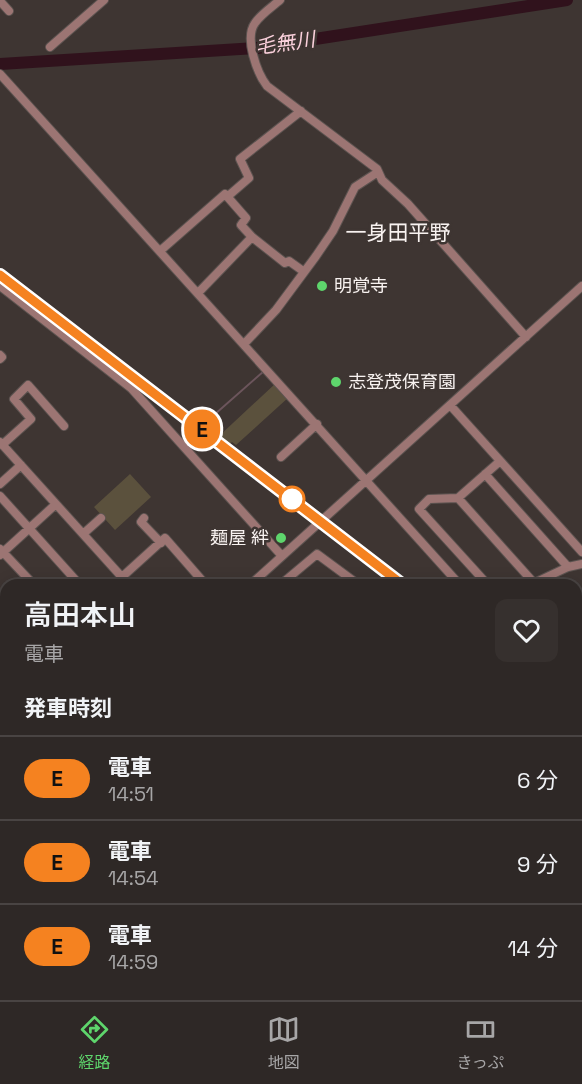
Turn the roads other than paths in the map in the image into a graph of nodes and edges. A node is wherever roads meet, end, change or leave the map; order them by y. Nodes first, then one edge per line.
1 (104, 0) edge
2 (280, 0) edge
3 (0, 1) edge
4 (9, 11) dead end
5 (50, 47) dead end
6 (0, 74) edge
7 (301, 111) junction
8 (378, 172) junction
9 (227, 197) junction
10 (252, 237) junction
11 (160, 251) junction
12 (303, 272) junction
13 (0, 286) edge
14 (582, 286) edge
15 (198, 293) junction
16 (526, 337) junction
17 (244, 344) junction
18 (450, 405) junction
19 (317, 424) junction
20 (64, 426) dead end
21 (1, 443) edge
22 (281, 457) dead end
23 (499, 462) junction
24 (21, 465) junction
25 (485, 474) junction
26 (366, 480) junction
27 (0, 484) edge
28 (0, 496) edge
29 (458, 498) junction
30 (56, 504) junction
31 (101, 518) dead end
32 (142, 525) dead end
33 (29, 528) junction
34 (83, 534) junction
35 (160, 543) junction
36 (1, 552) edge
37 (582, 552) edge
38 (282, 556) junction
39 (582, 564) edge
40 (568, 567) junction
41 (122, 577) joint
42 (290, 577) junction
43 (28, 579) edge
44 (75, 579) edge
45 (201, 579) edge
46 (257, 579) edge
47 (288, 579) edge
48 (293, 579) edge
49 (350, 579) edge
50 (455, 579) edge
51 (483, 579) edge
52 (528, 579) edge
53 (543, 579) edge

1 - 5 street
2 - 7 street
3 - 4 street
6 - 11 street
7 - 8 street
7 - 9 street
8 - 12 street
8 - 16 street
9 - 10 street
9 - 11 street
10 - 12 street
10 - 15 street
11 - 15 street
12 - 17 street
13 - 38 street
14 - 16 street
15 - 17 street
16 - 18 street
17 - 19 street
18 - 23 street
18 - 26 street
19 - 22 street
19 - 26 street
20 - 21 street
21 - 24 street
23 - 25 street
23 - 37 street
24 - 27 street
24 - 30 street
25 - 29 street
25 - 40 street
26 - 38 street
26 - 50 street
28 - 33 street
29 - 51 street
29 - 52 street
30 - 33 street
30 - 34 street
31 - 34 street
32 - 35 street
33 - 36 street
33 - 44 street
34 - 41 street
35 - 41 street
35 - 45 street
36 - 43 street
38 - 46 street
39 - 40 street
40 - 53 street
42 - 47 street
42 - 48 street
42 - 49 street

